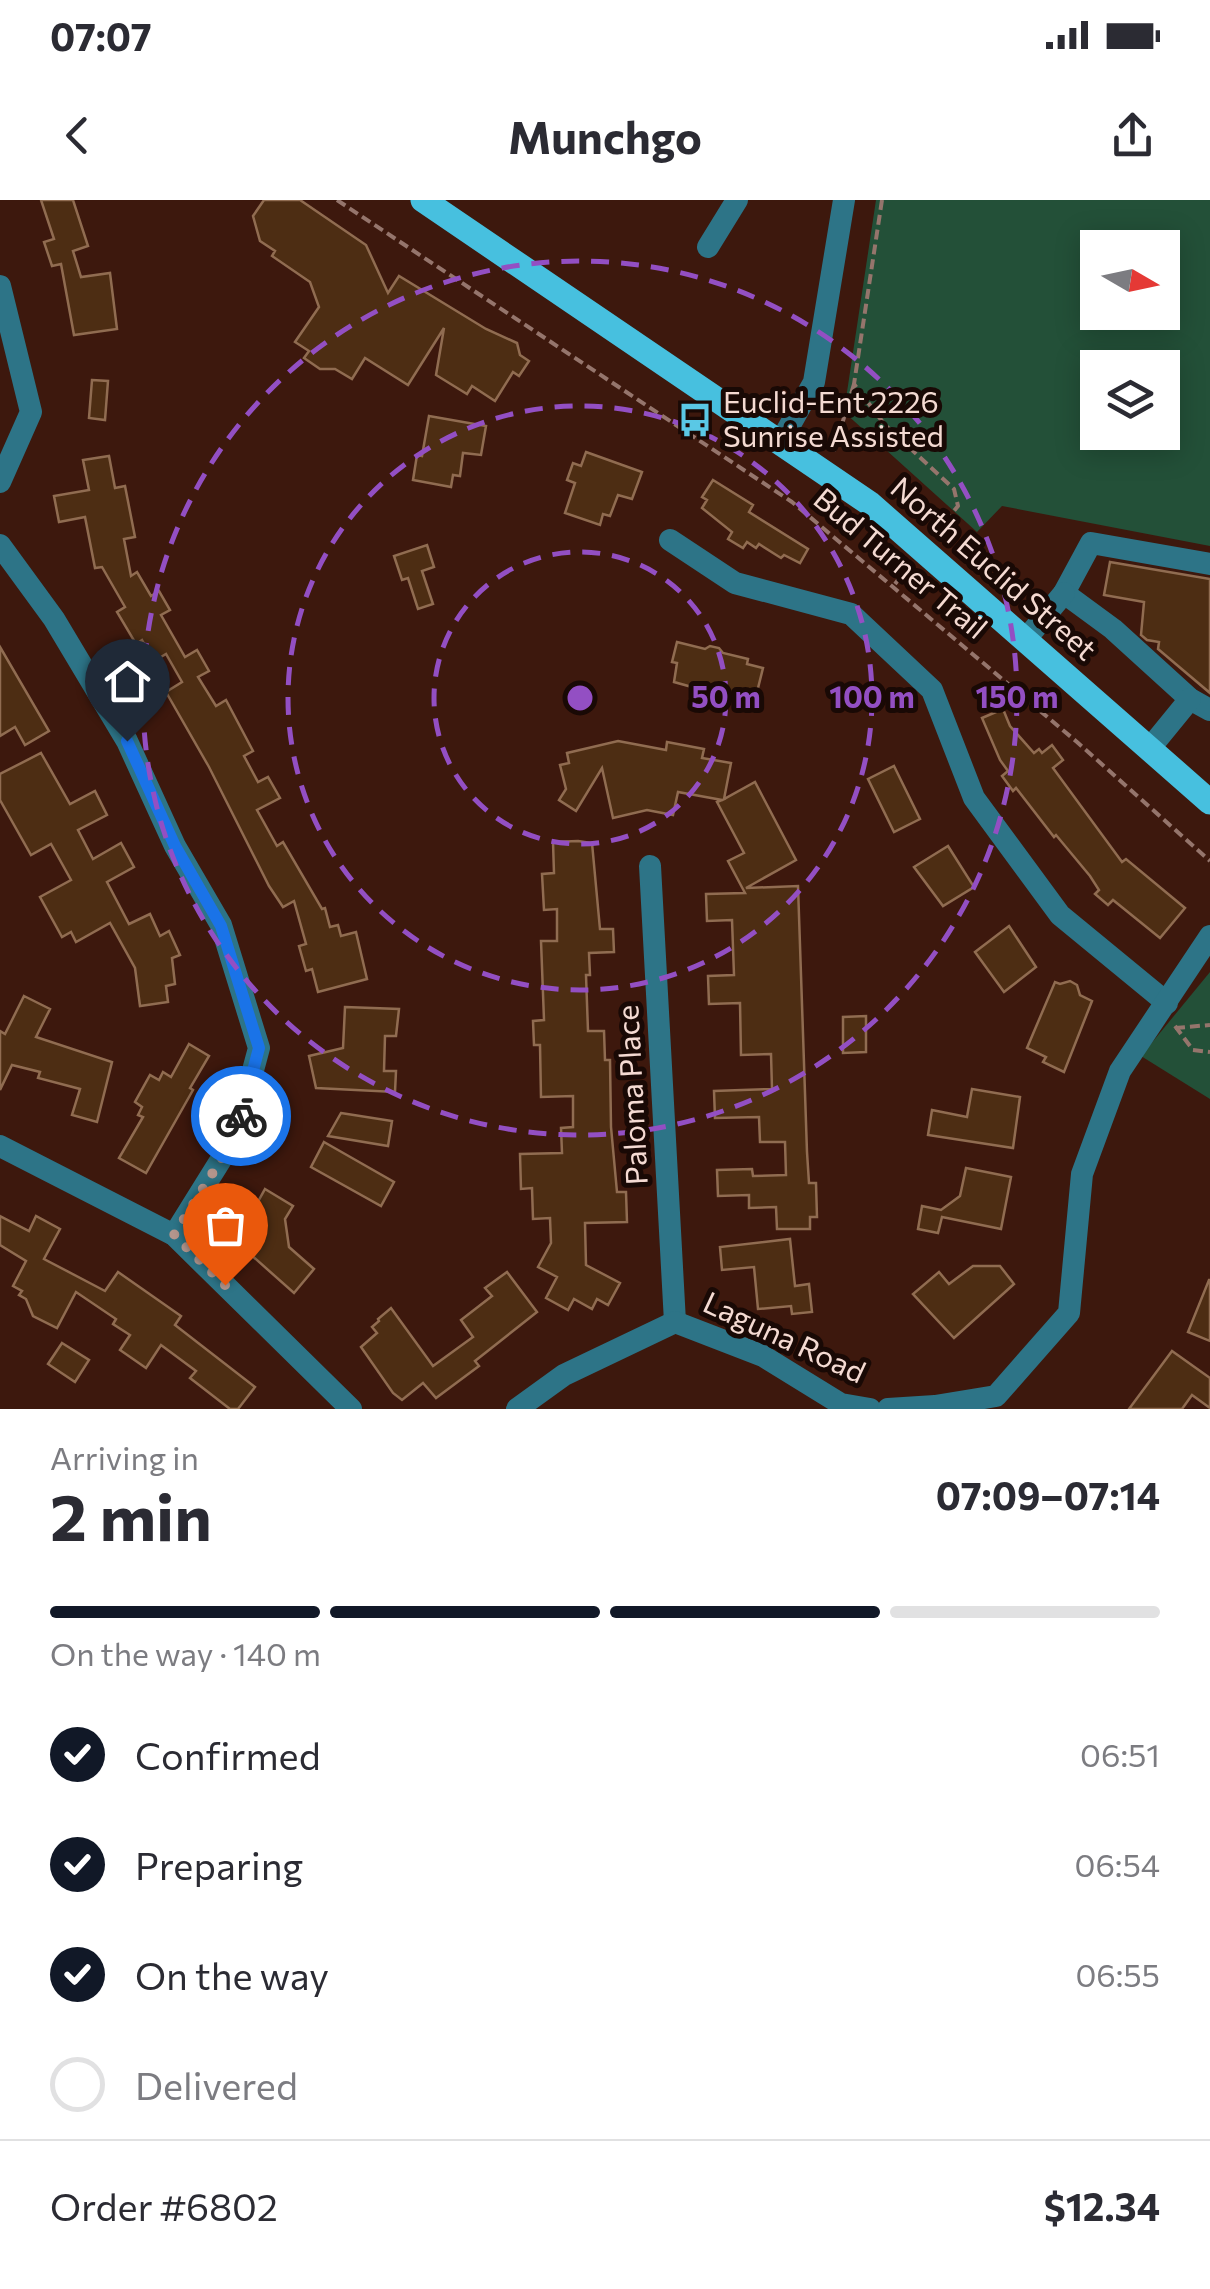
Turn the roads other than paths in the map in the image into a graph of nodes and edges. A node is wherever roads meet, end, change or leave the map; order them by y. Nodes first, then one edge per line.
1 (423, 200) edge
2 (737, 200) edge
3 (844, 200) edge
4 (708, 247) dead end
5 (0, 286) edge
6 (781, 440) junction
7 (0, 482) edge
8 (670, 540) dead end
9 (0, 544) edge
10 (1210, 564) edge
11 (1064, 593) junction
12 (1026, 638) junction
13 (1200, 704) edge
14 (1150, 748) junction
15 (1210, 802) edge
16 (650, 866) dead end
17 (1210, 936) edge
18 (1166, 1003) junction
19 (0, 1146) edge
20 (174, 1235) junction
21 (675, 1322) junction
22 (350, 1409) edge
23 (517, 1409) edge
24 (870, 1409) edge
25 (888, 1409) edge

1 - 6 main road, North Euclid Street
2 - 4 street
3 - 6 street
5 - 7 street
6 - 12 main road, North Euclid Street
8 - 18 street
9 - 20 street
10 - 11 street
11 - 12 street
11 - 13 street
12 - 14 main road, North Euclid Street
13 - 14 street
14 - 15 main road, North Euclid Street
16 - 21 street, Paloma Place
17 - 18 street, Laguna Road
18 - 25 street, Laguna Road
19 - 20 street
20 - 22 street
21 - 23 street, Laguna Road
21 - 24 street, Laguna Road

